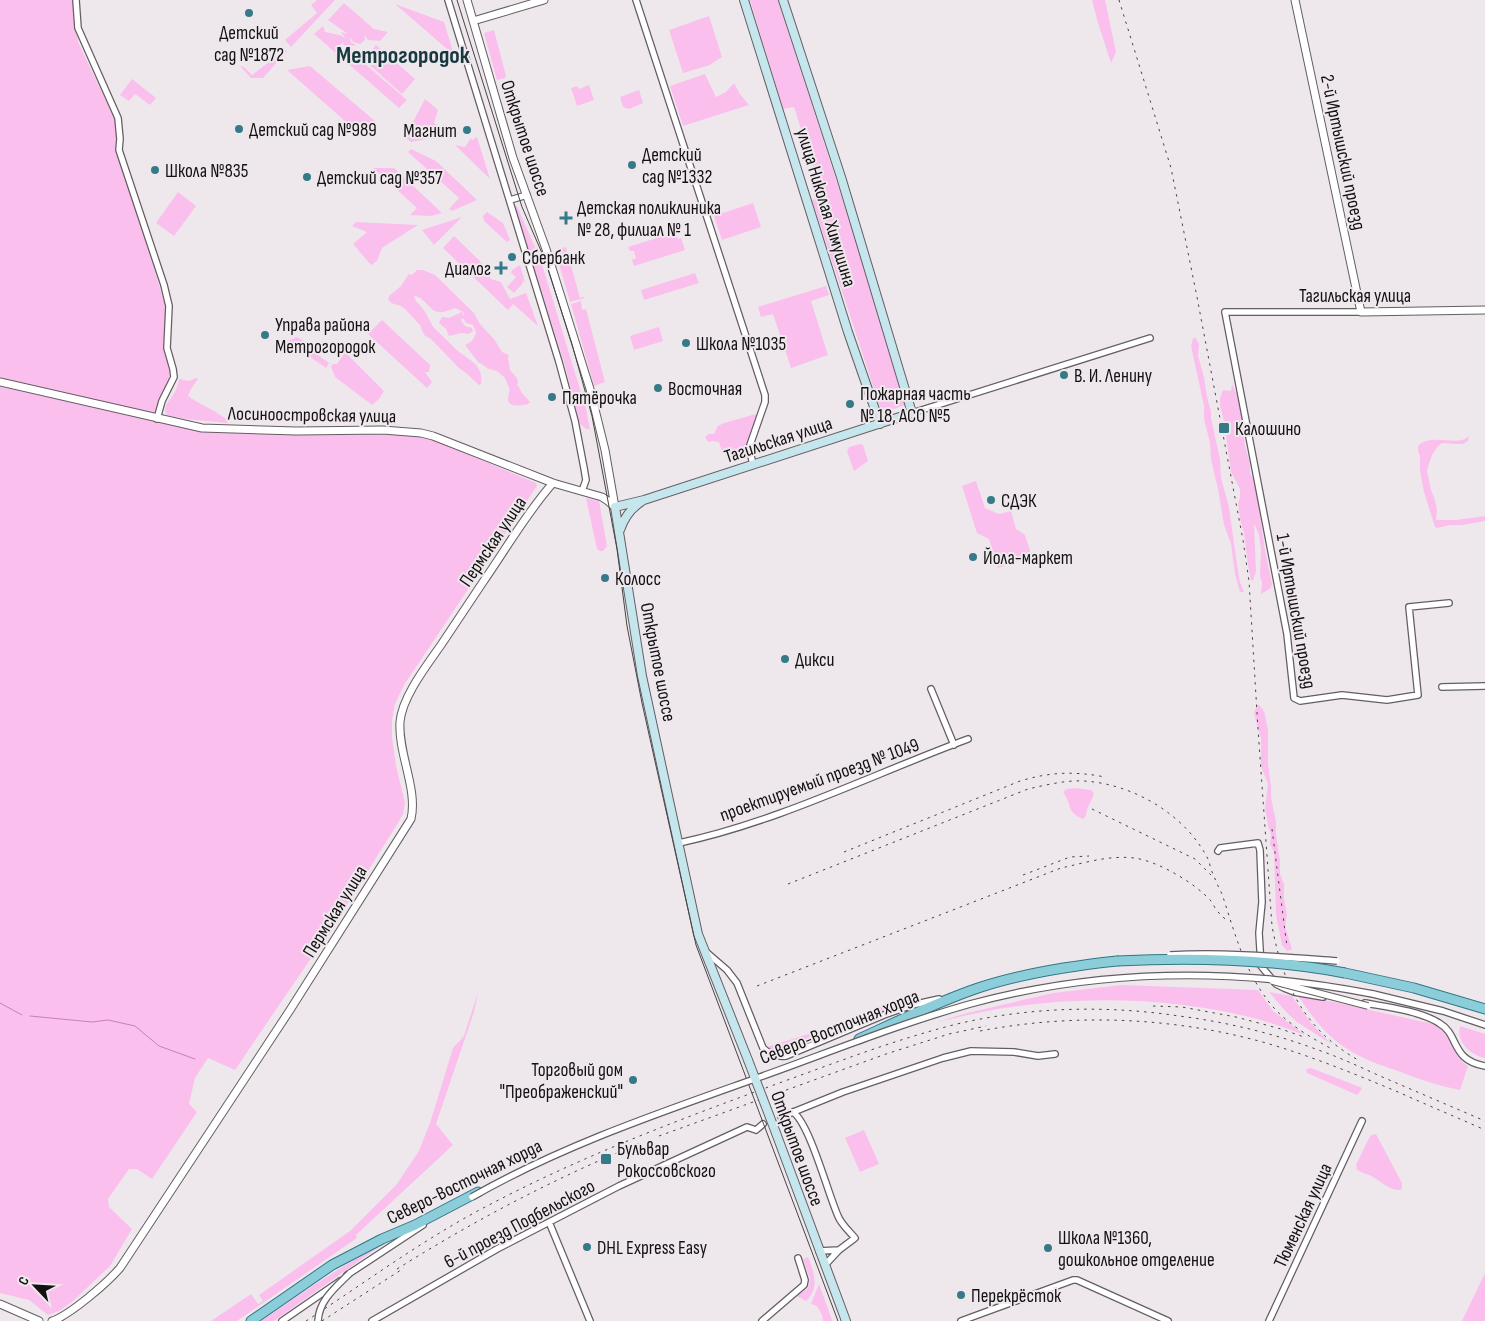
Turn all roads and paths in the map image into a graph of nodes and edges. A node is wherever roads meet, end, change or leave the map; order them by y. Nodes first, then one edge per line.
1 (76, 0) edge
2 (448, 0) edge
3 (467, 0) edge
4 (544, 0) edge
5 (636, 0) edge
6 (744, 0) edge
7 (783, 0) edge
8 (1295, 0) edge
9 (473, 21) junction
10 (527, 195) junction
11 (510, 200) junction
12 (1485, 310) edge
13 (1225, 312) joint
14 (1361, 312) junction
15 (1150, 338) dead end
16 (0, 382) edge
17 (912, 413) junction
18 (157, 419) junction
19 (880, 424) junction
20 (753, 464) junction
21 (553, 483) junction
22 (582, 491) junction
23 (644, 500) junction
24 (615, 507) junction
25 (619, 532) junction
26 (1449, 603) dead end
27 (1485, 686) edge
28 (1442, 687) dead end
29 (931, 689) dead end
30 (968, 739) dead end
31 (954, 745) junction
32 (679, 843) junction
33 (1218, 851) dead end
34 (705, 951) junction
35 (1144, 960) junction
36 (1337, 961) dead end
37 (1258, 977) junction
38 (956, 996) junction
39 (1368, 1006) dead end
40 (1485, 1009) edge
41 (1485, 1025) edge
42 (1055, 1054) dead end
43 (1485, 1066) edge
44 (792, 1112) junction
45 (781, 1116) dead end
46 (1362, 1121) dead end
47 (762, 1124) dead end
48 (549, 1222) junction
49 (838, 1250) junction
50 (819, 1251) junction
51 (798, 1258) dead end
52 (825, 1265) junction
53 (350, 1273) junction
54 (0, 1304) edge
55 (39, 1321) edge
56 (52, 1321) edge
57 (251, 1321) edge
58 (282, 1321) edge
59 (318, 1321) edge
60 (372, 1321) edge
61 (590, 1321) edge
62 (762, 1321) edge
63 (846, 1321) edge
64 (961, 1321) edge
65 (1168, 1321) edge
66 (1269, 1321) edge

1 - 18 street
2 - 11 street
3 - 9 street, Открытое шоссе
4 - 9 street
5 - 20 street
6 - 19 main road, улица Николая Химушина
7 - 17 main road, улица Николая Химушина
8 - 14 street, 2-й Иртышский проезд
9 - 10 street, Открытое шоссе
10 - 11 street
10 - 24 street, Открытое шоссе
11 - 22 street
12 - 14 street, Тагильская улица
13 - 14 street, Тагильская улица
13 - 26 street, 1-й Иртышский проезд
15 - 17 street, Тагильская улица
16 - 18 street, Лосиноостровская улица
17 - 19 main road, Тагильская улица
18 - 21 street, Лосиноостровская улица
19 - 20 main road, Тагильская улица
20 - 23 main road, Тагильская улица
21 - 22 street, Лосиноостровская улица
21 - 56 street, Пермская улица
22 - 24 street, Лосиноостровская улица
23 - 24 main road, Тагильская улица
23 - 25 main road
24 - 25 main road, Открытое шоссе
25 - 32 main road, Открытое шоссе
27 - 28 street
29 - 31 street
30 - 31 street, проектируемый проезд № 1049
31 - 32 street, проектируемый проезд № 1049
32 - 34 main road, Открытое шоссе
33 - 43 street
34 - 38 street
34 - 50 main road, Открытое шоссе, bridge
35 - 36 street, bridge
35 - 38 main road, Северо-Восточная хорда, bridge
35 - 40 main road, Северо-Восточная хорда, bridge
37 - 39 street, bridge
37 - 41 street, Северо-Восточная хорда, bridge
37 - 53 street, Северо-Восточная хорда, bridge
38 - 57 main road, Северо-Восточная хорда
42 - 44 street
44 - 45 street
44 - 49 street
46 - 66 street, Тюменская улица
47 - 48 street, 6-й проезд Подбельского
48 - 60 street, 6-й проезд Подбельского
48 - 61 street
49 - 50 street
49 - 52 street
50 - 52 main road, Открытое шоссе
51 - 62 street
52 - 63 main road, Открытое шоссе
53 - 58 street, Северо-Восточная хорда, bridge
53 - 59 street, bridge
54 - 55 street
64 - 65 street

